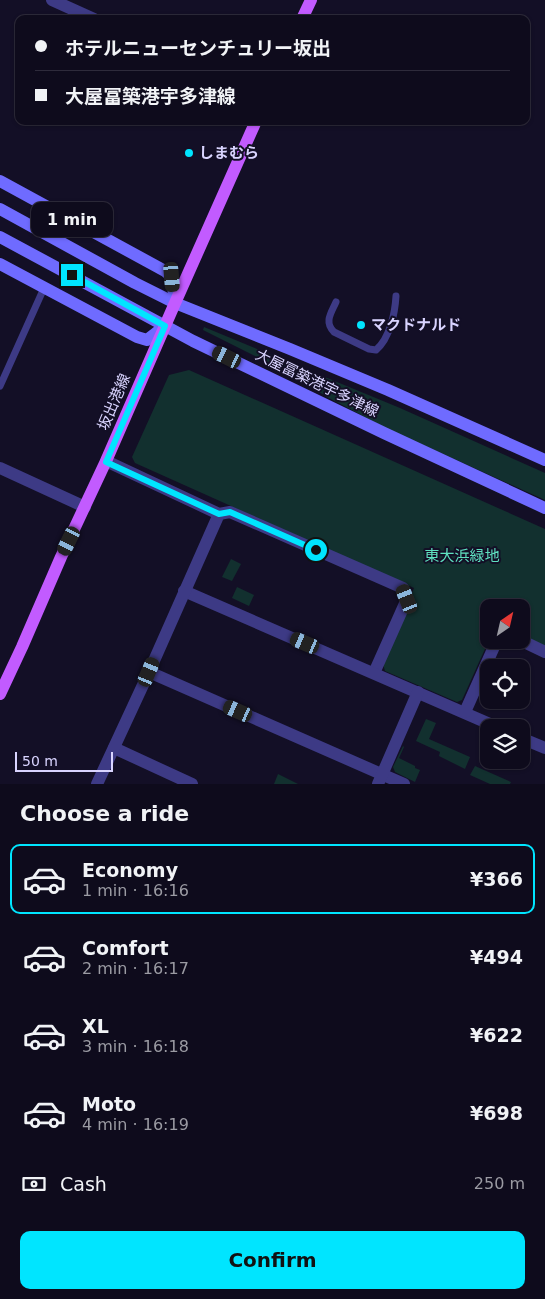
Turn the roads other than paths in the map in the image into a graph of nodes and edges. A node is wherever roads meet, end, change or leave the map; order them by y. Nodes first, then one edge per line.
1 (52, 0) edge
2 (311, 0) edge
3 (85, 15) edge
4 (304, 15) edge
5 (254, 125) edge
6 (0, 181) edge
7 (0, 209) edge
8 (1, 237) edge
9 (0, 264) edge
10 (44, 288) junction
11 (396, 296) dead end
12 (336, 302) dead end
13 (175, 303) junction
14 (165, 326) junction
15 (0, 386) edge
16 (545, 460) edge
17 (106, 462) junction
18 (0, 468) edge
19 (85, 508) junction
20 (545, 508) edge
21 (219, 514) junction
22 (184, 592) junction
23 (530, 645) edge
24 (493, 649) edge
25 (545, 652) edge
26 (149, 672) junction
27 (374, 673) junction
28 (2, 686) edge
29 (418, 692) junction
30 (465, 712) junction
31 (480, 719) edge
32 (530, 742) edge
33 (114, 748) junction
34 (545, 748) edge
35 (380, 779) edge
36 (97, 784) edge
37 (192, 784) edge
38 (404, 784) edge

1 - 3 street
2 - 4 main road
5 - 13 main road, 坂出港線
6 - 13 main road
7 - 13 main road, 大屋冨築港宇多津線
8 - 14 main road, 大屋冨築港宇多津線
9 - 10 main road
10 - 14 main road
10 - 15 lane
11 - 12 lane
13 - 14 main road, 坂出港線
13 - 16 main road, 大屋冨築港宇多津線
14 - 17 main road, 坂出港線
14 - 20 main road, 大屋冨築港宇多津線
17 - 19 main road, 坂出港線
17 - 21 street
18 - 19 street
19 - 28 main road, 坂出港線
21 - 22 street
21 - 27 street
22 - 26 street
22 - 27 street
23 - 25 street
24 - 30 street
26 - 33 street
26 - 35 street
27 - 29 street
29 - 30 street
29 - 35 street
30 - 31 street
32 - 34 street
33 - 36 street
33 - 37 street
35 - 38 street

